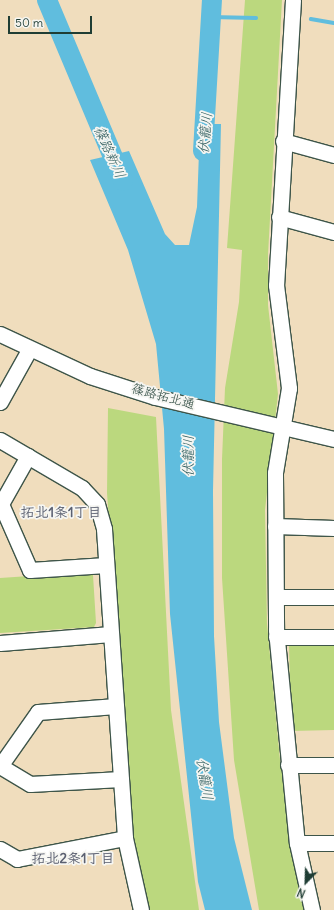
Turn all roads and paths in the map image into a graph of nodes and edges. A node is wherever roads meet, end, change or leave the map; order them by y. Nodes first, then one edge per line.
1 (293, 0) edge
2 (283, 141) junction
3 (334, 155) edge
4 (279, 217) junction
5 (334, 232) edge
6 (0, 334) edge
7 (29, 350) junction
8 (0, 402) edge
9 (282, 426) junction
10 (334, 439) edge
11 (0, 440) edge
12 (28, 456) junction
13 (275, 526) junction
14 (334, 528) edge
15 (106, 565) junction
16 (276, 597) junction
17 (334, 597) edge
18 (111, 634) junction
19 (276, 637) junction
20 (334, 637) edge
21 (0, 643) edge
22 (116, 706) junction
23 (288, 765) junction
24 (334, 765) edge
25 (0, 766) edge
26 (121, 779) junction
27 (125, 838) junction
28 (297, 843) junction
29 (334, 843) edge
30 (0, 849) edge
31 (139, 910) edge
32 (312, 910) edge

1 - 2 street
2 - 3 street
2 - 4 street
4 - 5 street
4 - 9 street
6 - 7 street, 篠路拓北通
7 - 8 street
7 - 9 street, 篠路拓北通
9 - 10 street, 篠路拓北通
9 - 13 street
11 - 12 street
12 - 15 street
12 - 15 street
13 - 14 street
13 - 16 street
15 - 18 street
16 - 17 street
16 - 19 street
18 - 21 street
18 - 22 street
19 - 20 street
19 - 23 street
22 - 25 street
22 - 26 street
23 - 24 street
23 - 28 street
25 - 26 street
26 - 27 street
27 - 30 street
27 - 31 street
28 - 29 street
28 - 32 street

